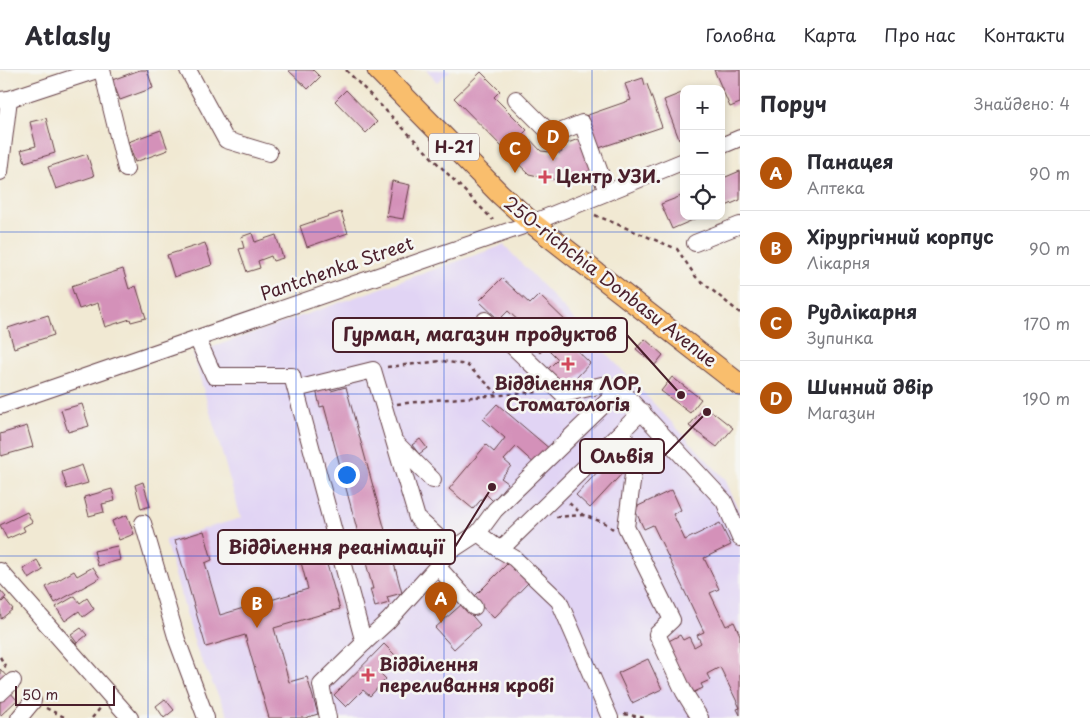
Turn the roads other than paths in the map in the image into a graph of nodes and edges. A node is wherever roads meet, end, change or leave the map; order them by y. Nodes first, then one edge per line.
1 (98, 70) edge
2 (102, 70) edge
3 (188, 70) edge
4 (378, 70) edge
5 (4, 99) edge
6 (516, 99) dead end
7 (740, 138) edge
8 (725, 144) edge
9 (269, 153) dead end
10 (680, 163) edge
11 (126, 169) dead end
12 (0, 172) edge
13 (607, 192) junction
14 (532, 223) junction
15 (740, 225) edge
16 (695, 243) dead end
17 (485, 320) dead end
18 (197, 338) junction
19 (740, 385) edge
20 (296, 389) junction
21 (620, 389) junction
22 (0, 406) edge
23 (642, 411) junction
24 (623, 430) junction
25 (394, 441) junction
26 (433, 480) dead end
27 (143, 523) dead end
28 (478, 533) junction
29 (740, 538) edge
30 (452, 550) junction
31 (500, 550) junction
32 (438, 566) junction
33 (0, 571) edge
34 (474, 607) dead end
35 (364, 643) junction
36 (14, 681) dead end
37 (0, 693) edge
38 (33, 702) road end
39 (19, 718) edge
40 (130, 718) edge
41 (206, 718) edge
42 (328, 718) edge
43 (610, 718) edge
44 (700, 718) edge

1 - 5 street
2 - 11 street
3 - 9 street
4 - 14 main road, 250-richchia Donbasu Avenue / Н-21
5 - 12 street
6 - 13 street
7 - 8 street
10 - 13 street, Pantchenka Street
13 - 14 street, Pantchenka Street
14 - 18 street, Pantchenka Street
14 - 19 main road, 250-richchia Donbasu Avenue / Н-21
15 - 16 street
17 - 21 street
18 - 20 street
18 - 22 street, Pantchenka Street
20 - 25 street
20 - 35 street
21 - 23 street
21 - 28 street
23 - 24 street
23 - 29 street
24 - 31 street
24 - 44 street
25 - 26 street
25 - 30 street
27 - 41 street
28 - 30 street
28 - 31 street
30 - 32 street
31 - 43 street
32 - 34 street
32 - 35 street
33 - 40 street
35 - 42 street
36 - 37 street
38 - 39 street

